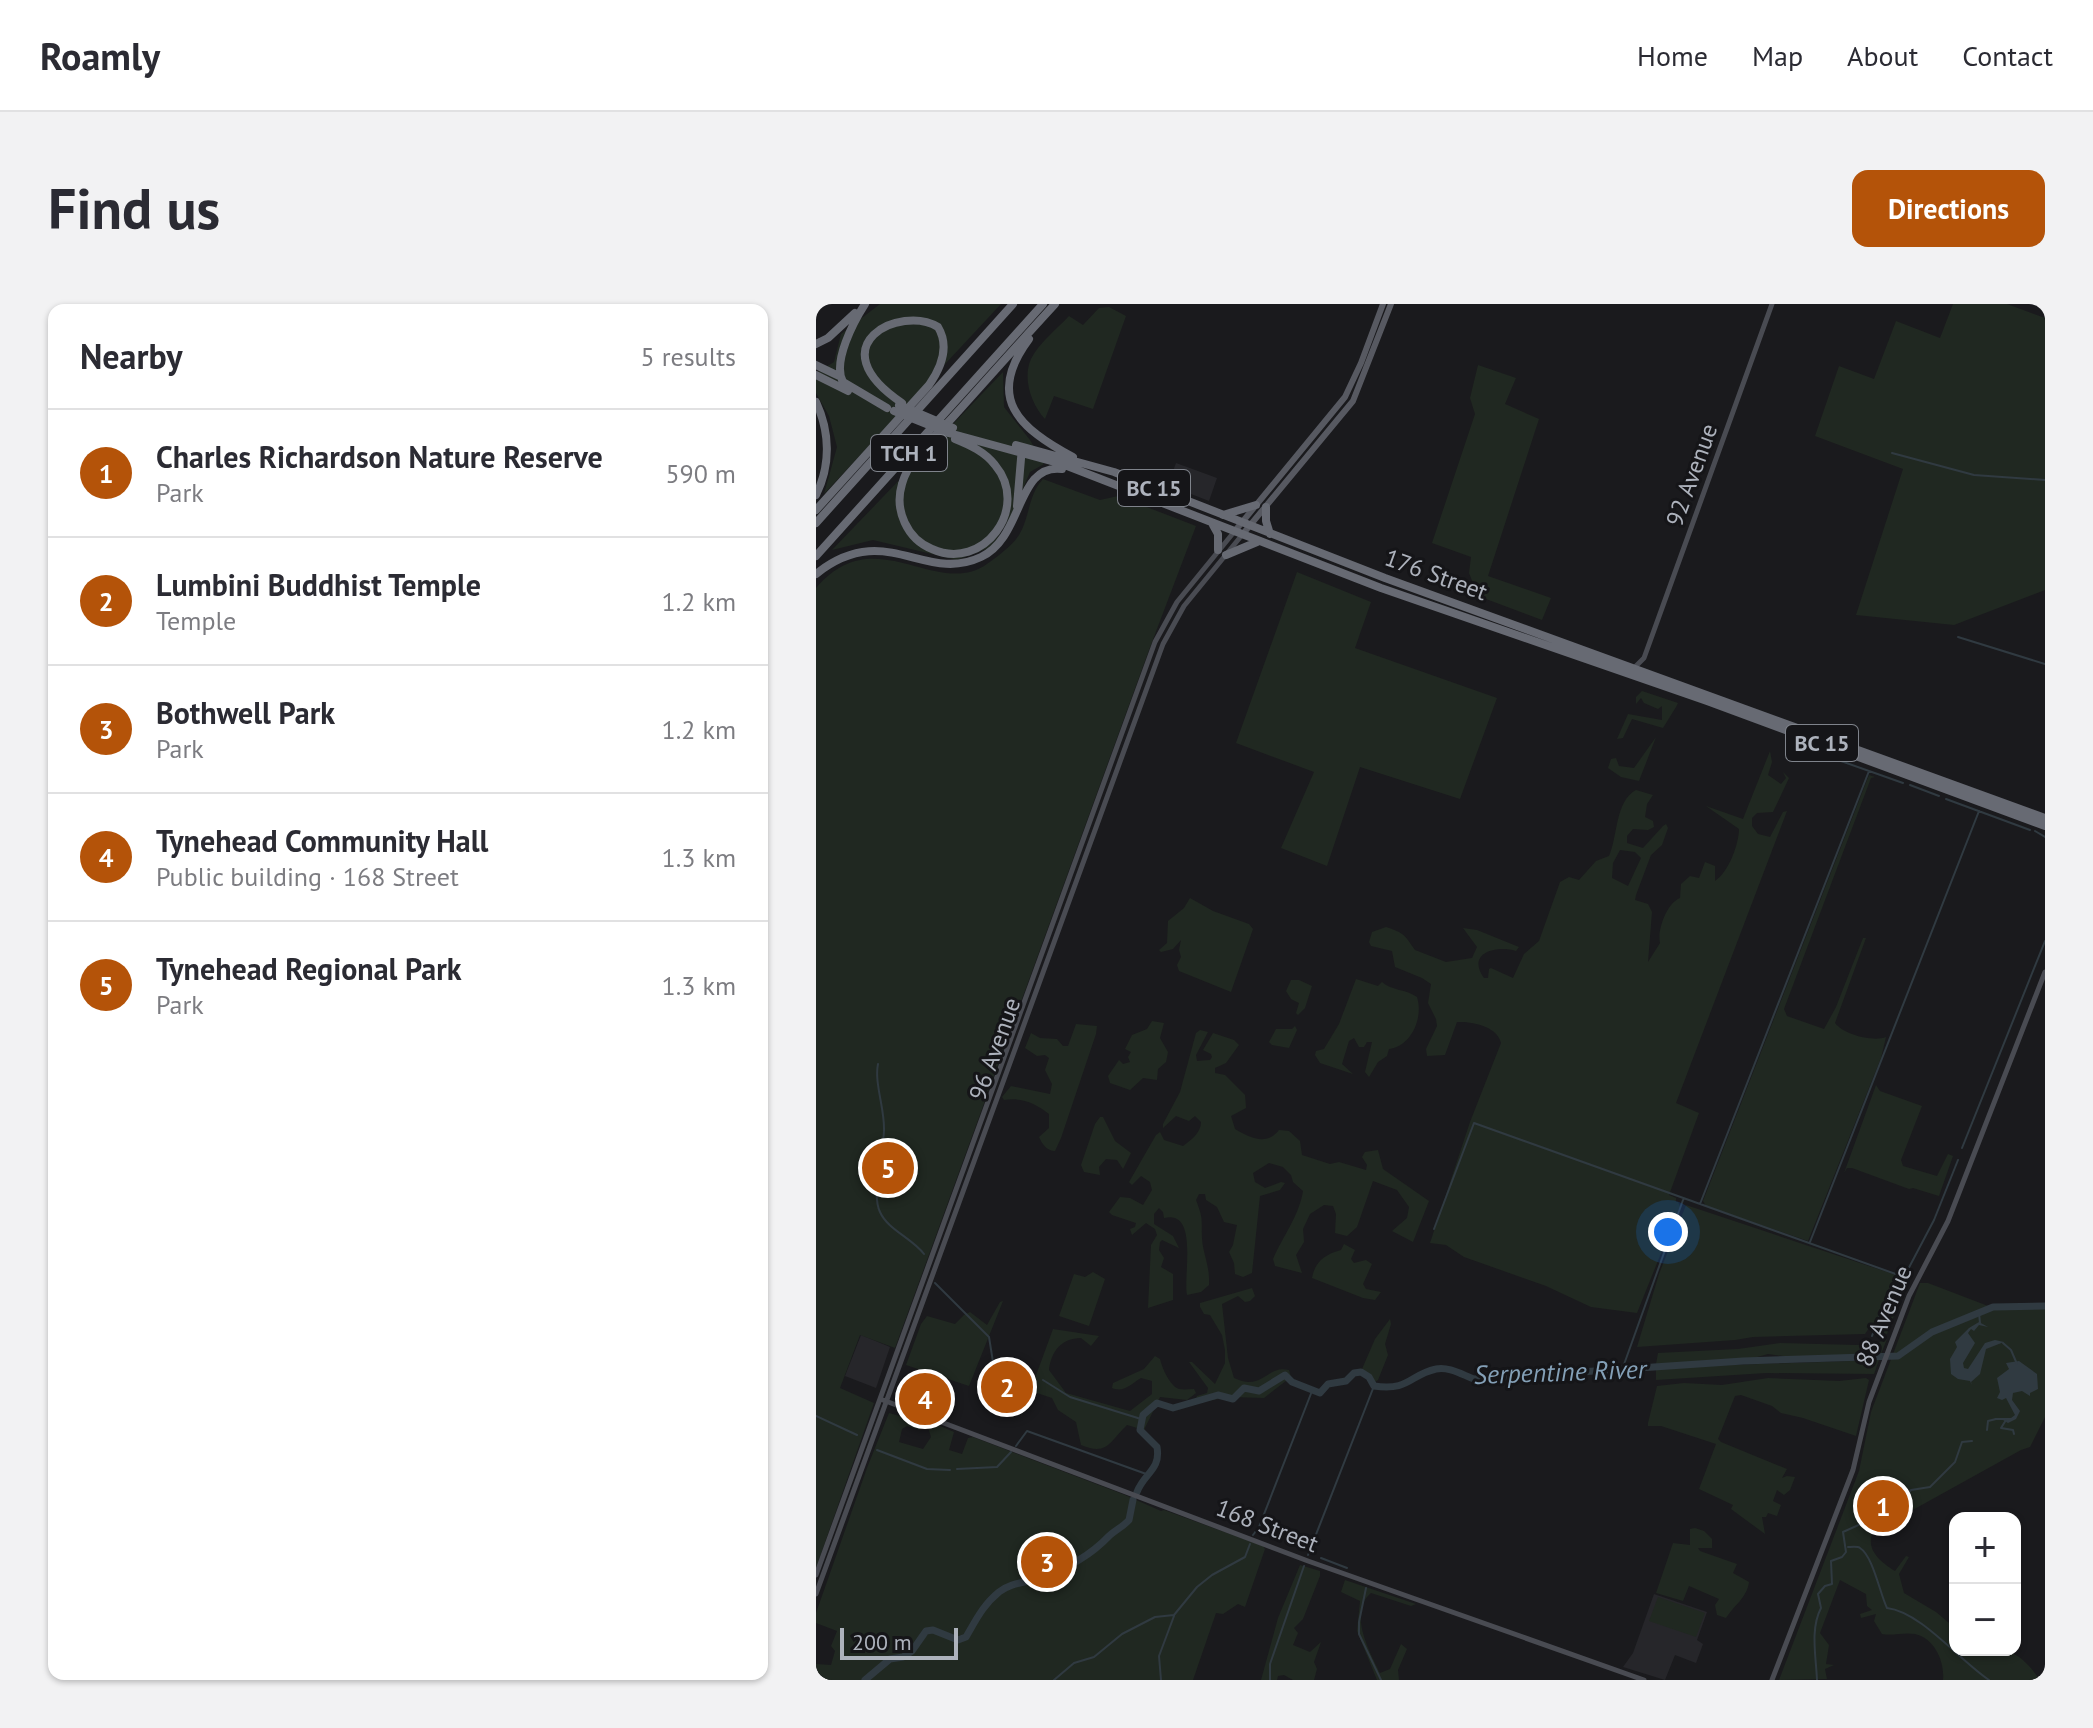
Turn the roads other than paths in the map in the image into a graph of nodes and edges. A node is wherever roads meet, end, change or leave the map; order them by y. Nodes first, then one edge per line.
1 (865, 304) edge
2 (1013, 304) edge
3 (1043, 304) edge
4 (1057, 304) edge
5 (1383, 304) edge
6 (1391, 304) edge
7 (1772, 304) edge
8 (923, 312) dead end
9 (869, 319) dead end
10 (816, 344) edge
11 (816, 365) edge
12 (816, 375) edge
13 (839, 376) junction
14 (816, 402) edge
15 (896, 407) junction
16 (950, 432) junction
17 (1022, 449) junction
18 (1084, 463) junction
19 (1074, 470) junction
20 (816, 495) edge
21 (1261, 506) junction
22 (816, 510) edge
23 (1223, 515) junction
24 (1014, 522) junction
25 (816, 523) edge
26 (1213, 524) junction
27 (1246, 524) junction
28 (1238, 534) junction
29 (1270, 534) junction
30 (1258, 542) junction
31 (1222, 553) junction
32 (816, 556) edge
33 (816, 574) edge
34 (1644, 658) junction
35 (1634, 668) junction
36 (1647, 673) junction
37 (2045, 818) edge
38 (2045, 826) edge
39 (2045, 972) edge
40 (883, 1400) junction
41 (816, 1575) edge
42 (816, 1594) edge
43 (1644, 1680) edge
44 (1772, 1680) edge

1 - 10 highway
1 - 13 highway
2 - 25 highway, TCH 1
3 - 32 highway, TCH 1
4 - 16 highway
4 - 18 highway
5 - 21 main road
6 - 21 main road
7 - 34 main road, 92 Avenue
8 - 22 highway
9 - 15 highway
11 - 13 highway
12 - 15 highway
13 - 15 highway
14 - 20 highway
15 - 16 highway, bridge
15 - 16 highway, 176 Street / BC 15, bridge
16 - 17 highway, 176 Street / BC 15
17 - 18 highway, 176 Street / BC 15
17 - 19 highway, 176 Street / BC 15
17 - 24 highway
18 - 23 highway, 176 Street / BC 15
19 - 24 highway
19 - 26 highway, 176 Street / BC 15
21 - 23 highway
21 - 27 main road
21 - 29 highway
23 - 27 highway, 176 Street / BC 15
24 - 33 highway
26 - 28 highway, 176 Street / BC 15
26 - 31 highway
27 - 28 main road
27 - 29 highway, 176 Street / BC 15
28 - 30 highway, 176 Street / BC 15
28 - 31 main road, 96 Avenue
29 - 35 highway, 176 Street / BC 15
30 - 31 highway
30 - 38 highway, 176 Street / BC 15
31 - 40 main road, 96 Avenue
34 - 35 main road, 92 Avenue
34 - 36 main road
35 - 36 highway, 176 Street / BC 15
36 - 37 highway, 176 Street / BC 15
39 - 44 main road, 88 Avenue
40 - 41 main road, 96 Avenue
40 - 42 main road, 96 Avenue
40 - 43 main road, 168 Street

